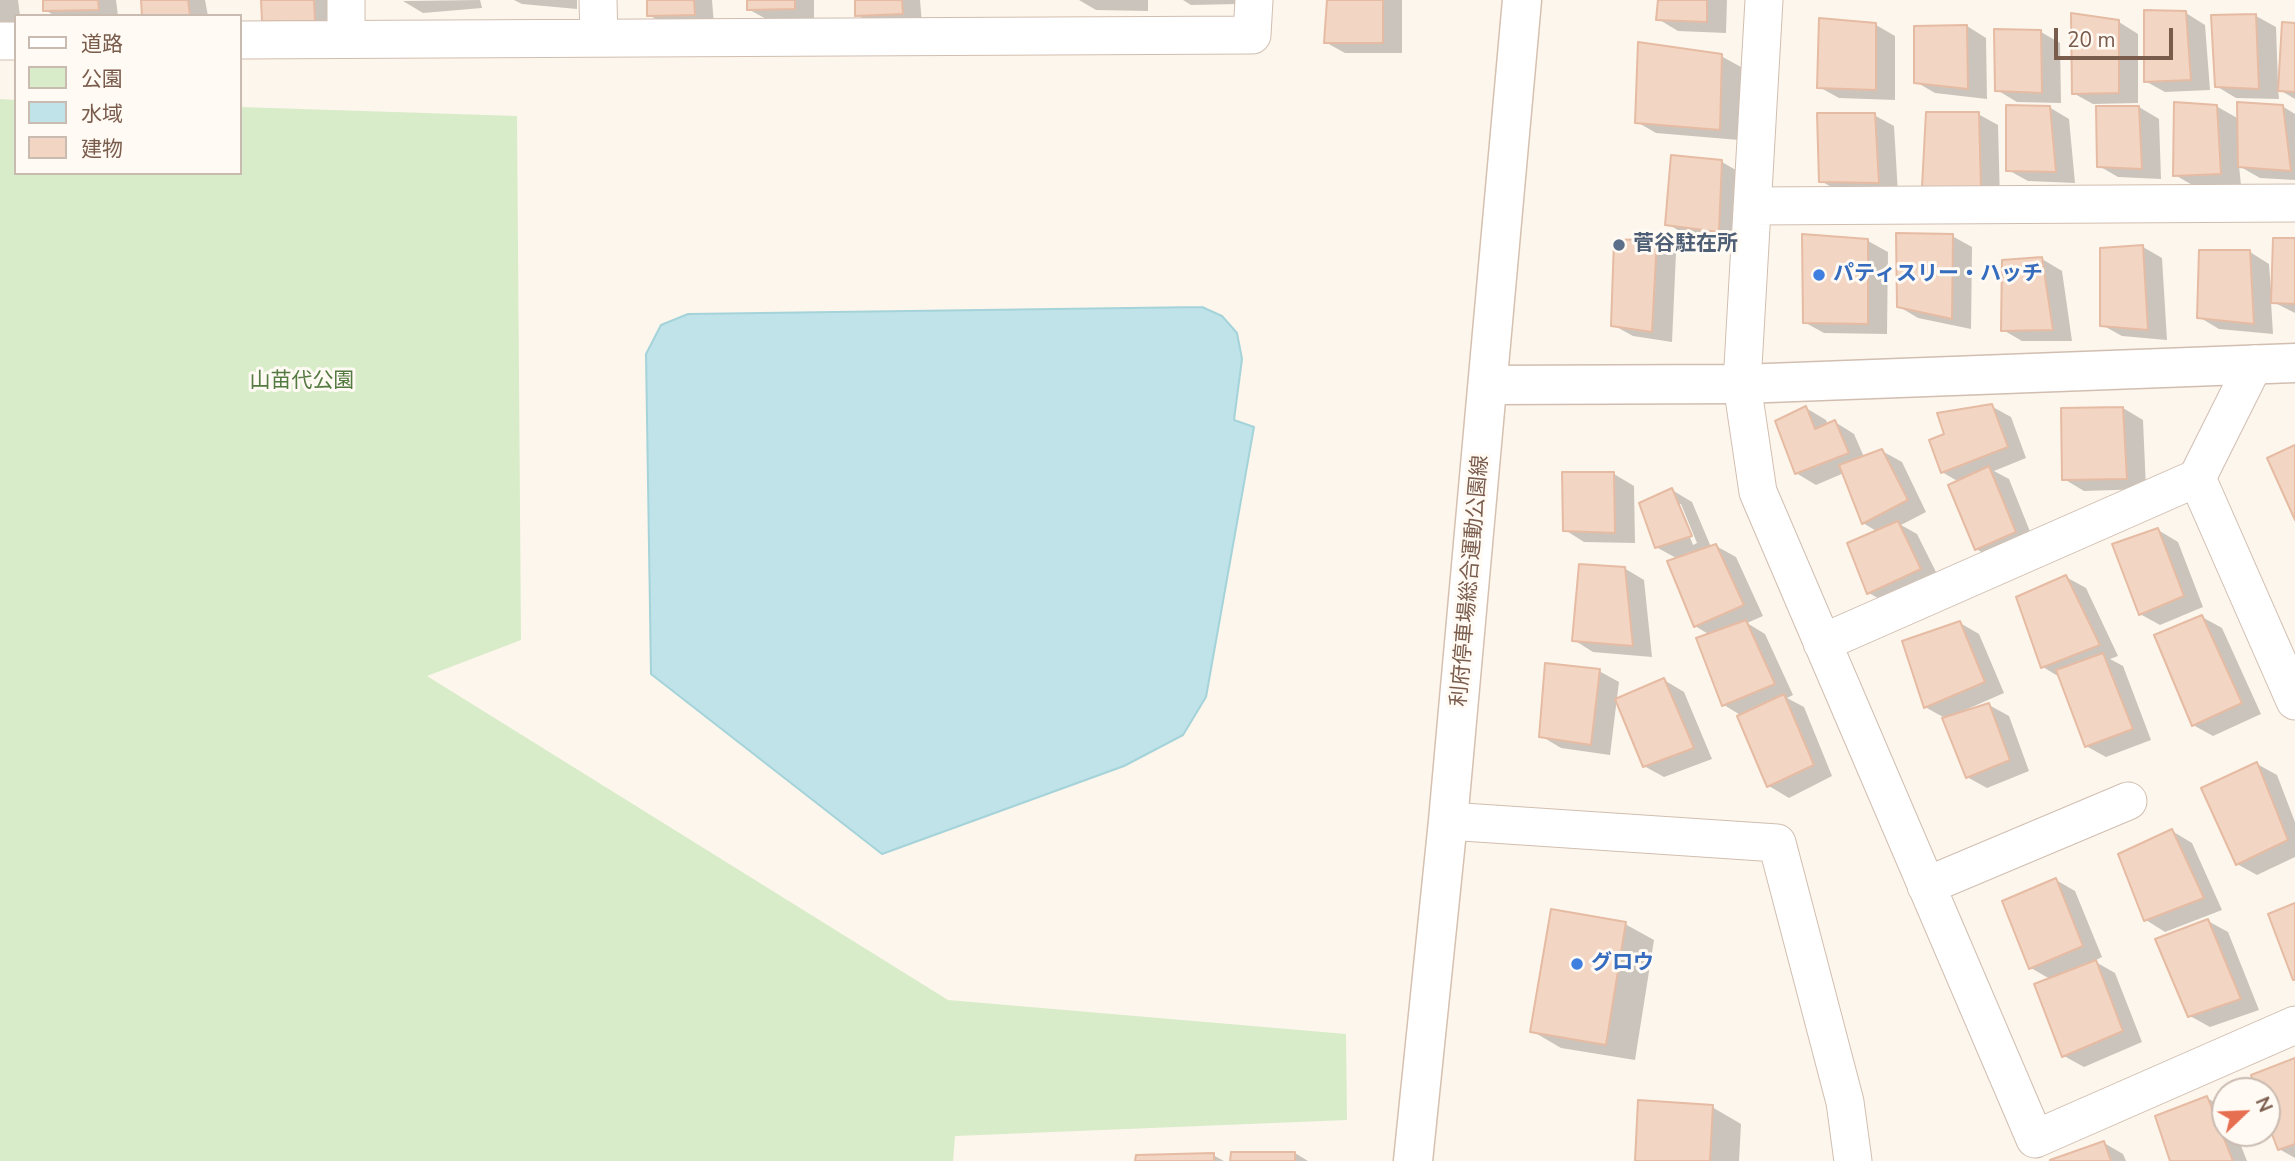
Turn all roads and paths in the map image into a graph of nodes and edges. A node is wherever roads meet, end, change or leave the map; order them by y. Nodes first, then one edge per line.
1 (346, 0) edge
2 (598, 0) edge
3 (1254, 0) edge
4 (1522, 0) edge
5 (1764, 0) edge
6 (599, 38) junction
7 (346, 39) junction
8 (242, 40) edge
9 (2295, 203) edge
10 (1752, 205) junction
11 (2295, 363) edge
12 (2254, 364) junction
13 (1742, 384) junction
14 (1489, 385) junction
15 (2197, 478) junction
16 (1822, 643) junction
17 (2295, 701) edge
18 (2128, 801) dead end
19 (1448, 821) junction
20 (1926, 886) junction
21 (2295, 1025) edge
22 (1413, 1161) edge
23 (1853, 1161) edge

1 - 7 street
2 - 6 street
3 - 6 street
4 - 14 main road, 利府停車場総合運動公園線
5 - 10 street
6 - 7 street
7 - 8 street
9 - 10 street
10 - 13 street
11 - 12 main road
12 - 13 main road
12 - 15 street
13 - 14 main road
13 - 16 street
14 - 19 main road, 利府停車場総合運動公園線
15 - 16 street
15 - 17 street
16 - 20 street
18 - 20 street
19 - 22 main road, 利府停車場総合運動公園線
19 - 23 street
20 - 21 street

